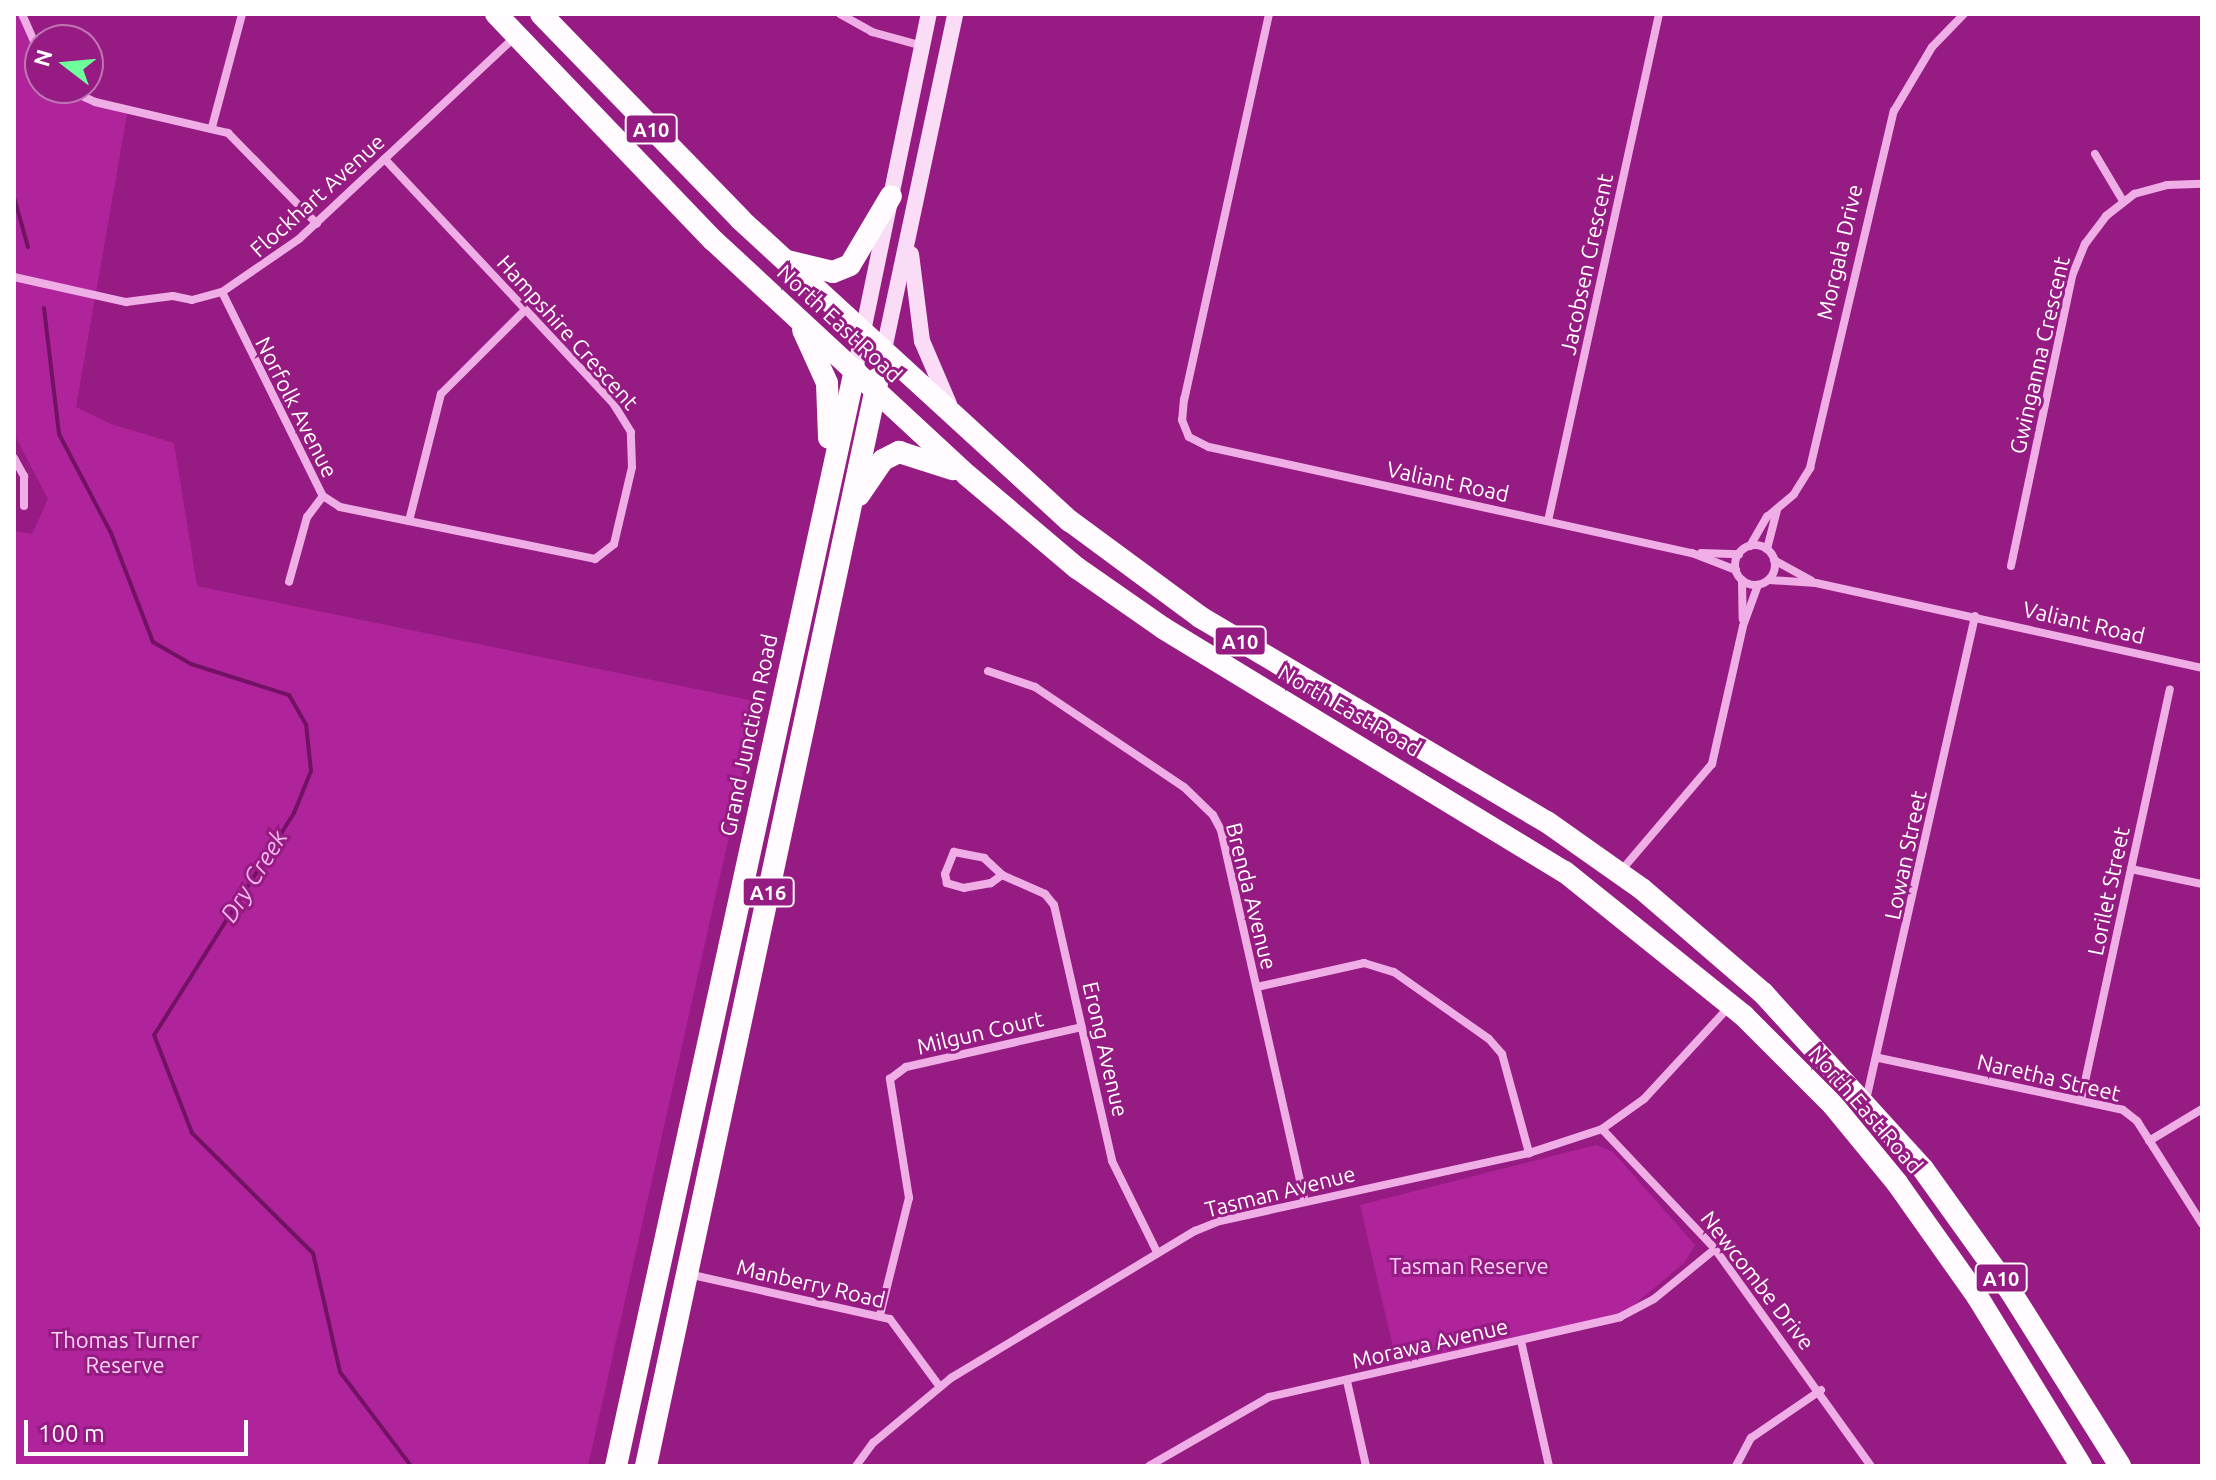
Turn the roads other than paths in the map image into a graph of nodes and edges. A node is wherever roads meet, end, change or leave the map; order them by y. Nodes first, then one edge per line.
1 (242, 14) edge
2 (496, 14) edge
3 (541, 14) edge
4 (840, 14) edge
5 (929, 14) edge
6 (955, 14) edge
7 (1269, 14) edge
8 (1659, 14) edge
9 (1964, 14) edge
10 (518, 25) edge
11 (563, 37) junction
12 (923, 46) junction
13 (948, 52) junction
14 (104, 104) edge
15 (212, 127) junction
16 (2095, 154) dead end
17 (385, 159) junction
18 (2202, 184) edge
19 (891, 196) junction
20 (2123, 201) junction
21 (317, 224) junction
22 (910, 232) junction
23 (782, 259) junction
24 (14, 277) edge
25 (222, 292) junction
26 (525, 310) junction
27 (793, 311) junction
28 (862, 333) junction
29 (883, 354) junction
30 (855, 370) junction
31 (875, 390) junction
32 (959, 424) junction
33 (14, 458) edge
34 (968, 476) junction
35 (323, 496) junction
36 (826, 500) junction
37 (24, 506) dead end
38 (1777, 509) junction
39 (849, 511) junction
40 (409, 521) junction
41 (1548, 521) junction
42 (1750, 546) junction
43 (1767, 549) junction
44 (1692, 553) junction
45 (1739, 554) junction
46 (1774, 560) junction
47 (2011, 566) dead end
48 (1736, 570) junction
49 (1742, 580) junction
50 (1769, 580) junction
51 (289, 582) dead end
52 (1816, 583) junction
53 (1758, 585) junction
54 (1975, 616) junction
55 (1743, 626) junction
56 (2202, 668) edge
57 (988, 671) dead end
58 (2170, 690) dead end
59 (774, 735) junction
60 (800, 741) junction
61 (2131, 869) junction
62 (1565, 872) junction
63 (1619, 872) junction
64 (1002, 875) junction
65 (2202, 884) edge
66 (1627, 918) junction
67 (1257, 987) junction
68 (1731, 1004) junction
69 (1082, 1027) junction
70 (1879, 1058) junction
71 (1827, 1099) junction
72 (1866, 1100) junction
73 (2081, 1100) junction
74 (2202, 1109) edge
75 (1602, 1129) junction
76 (2149, 1141) junction
77 (1529, 1153) junction
78 (1879, 1160) junction
79 (1305, 1202) junction
80 (2202, 1224) edge
81 (1715, 1249) junction
82 (1157, 1252) junction
83 (659, 1268) junction
84 (687, 1274) junction
85 (880, 1315) junction
86 (1521, 1341) junction
87 (1347, 1381) junction
88 (940, 1387) junction
89 (1821, 1390) junction
90 (1153, 1465) edge
91 (616, 1466) edge
92 (646, 1466) edge
93 (856, 1466) edge
94 (1366, 1466) edge
95 (1549, 1466) edge
96 (1736, 1466) edge
97 (1871, 1466) edge
98 (2081, 1466) edge
99 (2120, 1466) edge

1 - 15 street
2 - 10 highway, North East Road / A10
3 - 11 highway, North East Road / A10
4 - 12 street
5 - 12 main road, Grand Junction Road / A16
6 - 13 main road, A16
7 - 41 street, Valiant Road
8 - 41 street, Jacobsen Crescent
9 - 38 street, Morgala Drive
10 - 11 highway
10 - 17 street, Flockhart Avenue
10 - 27 highway, North East Road / A10
11 - 23 highway, North East Road / A10
12 - 13 main road
12 - 19 main road, Grand Junction Road / A16
13 - 22 main road, A16
14 - 15 street
15 - 21 street
16 - 20 street
17 - 21 street, Flockhart Avenue
17 - 26 street, Hampshire Crescent
18 - 20 street, Gwinganna Crescent
19 - 23 highway
19 - 28 main road, Grand Junction Road / A16
20 - 47 street, Gwinganna Crescent
21 - 25 street, Flockhart Avenue
22 - 29 main road, A16
22 - 32 main road
23 - 28 highway, North East Road / A10
24 - 25 street, Flockhart Avenue
25 - 35 street, Norfolk Avenue
26 - 40 street
26 - 40 street, Hampshire Crescent
27 - 30 highway, North East Road / A10
27 - 36 highway
28 - 29 highway, North East Road / A10
28 - 30 main road, Grand Junction Road / A16
29 - 31 highway, A16
29 - 32 highway, North East Road / A10
30 - 31 highway, North East Road / A10
30 - 36 highway, Grand Junction Road / A16
31 - 34 highway, North East Road / A10
31 - 39 highway, A16
32 - 63 highway, North East Road / A10
33 - 37 street
34 - 39 highway
34 - 62 highway, North East Road / A10
35 - 40 street, Hampshire Crescent
35 - 51 street, Norfolk Avenue
36 - 59 highway, Grand Junction Road / A16
38 - 42 street, Morgala Drive
38 - 43 street, Morgala Drive
39 - 60 highway, A16
41 - 44 street, Valiant Road
42 - 43 street
42 - 45 street
43 - 46 street
44 - 45 street, Valiant Road
44 - 48 street, Valiant Road
45 - 48 street
46 - 50 street
46 - 52 street, Valiant Road
48 - 49 street
49 - 53 street
49 - 55 street
50 - 52 street, Valiant Road
50 - 53 street
52 - 54 street, Valiant Road
53 - 55 street
54 - 56 street, Valiant Road
54 - 70 street, Lowan Street
55 - 63 street
57 - 67 street, Brenda Avenue
58 - 61 street, Lorilet Street
59 - 60 highway
59 - 83 highway, Grand Junction Road / A16
60 - 84 highway, A16
61 - 65 street
61 - 73 street, Lorilet Street
62 - 63 highway
62 - 66 highway, North East Road / A10
63 - 66 highway
63 - 72 highway, North East Road / A10
64 - 64 street, Erong Avenue
64 - 69 street, Erong Avenue
66 - 68 highway, North East Road / A10
67 - 77 street
67 - 79 street, Brenda Avenue
68 - 71 highway, North East Road / A10
68 - 75 street, Tasman Avenue
69 - 82 street, Erong Avenue
69 - 85 street, Milgun Court
70 - 72 street, Lowan Street
70 - 73 street, Naretha Street
71 - 72 highway
71 - 78 highway, North East Road / A10
72 - 78 highway
72 - 99 highway, North East Road / A10
73 - 76 street, Naretha Street
74 - 76 street
75 - 77 street, Tasman Avenue
75 - 81 street, Newcombe Drive
76 - 80 street, Naretha Street
77 - 79 street, Tasman Avenue
78 - 98 highway, North East Road / A10
79 - 82 street, Tasman Avenue
81 - 86 street, Morawa Avenue
81 - 89 street, Newcombe Drive
82 - 88 street, Tasman Avenue
83 - 84 highway
83 - 91 highway, Grand Junction Road / A16
84 - 85 street, Manberry Road
84 - 92 highway, A16
85 - 88 street, Manberry Road
86 - 87 street, Morawa Avenue
86 - 95 street
87 - 90 street, Morawa Avenue
87 - 94 street
88 - 93 street, Tasman Avenue
89 - 96 street
89 - 97 street, Newcombe Drive

